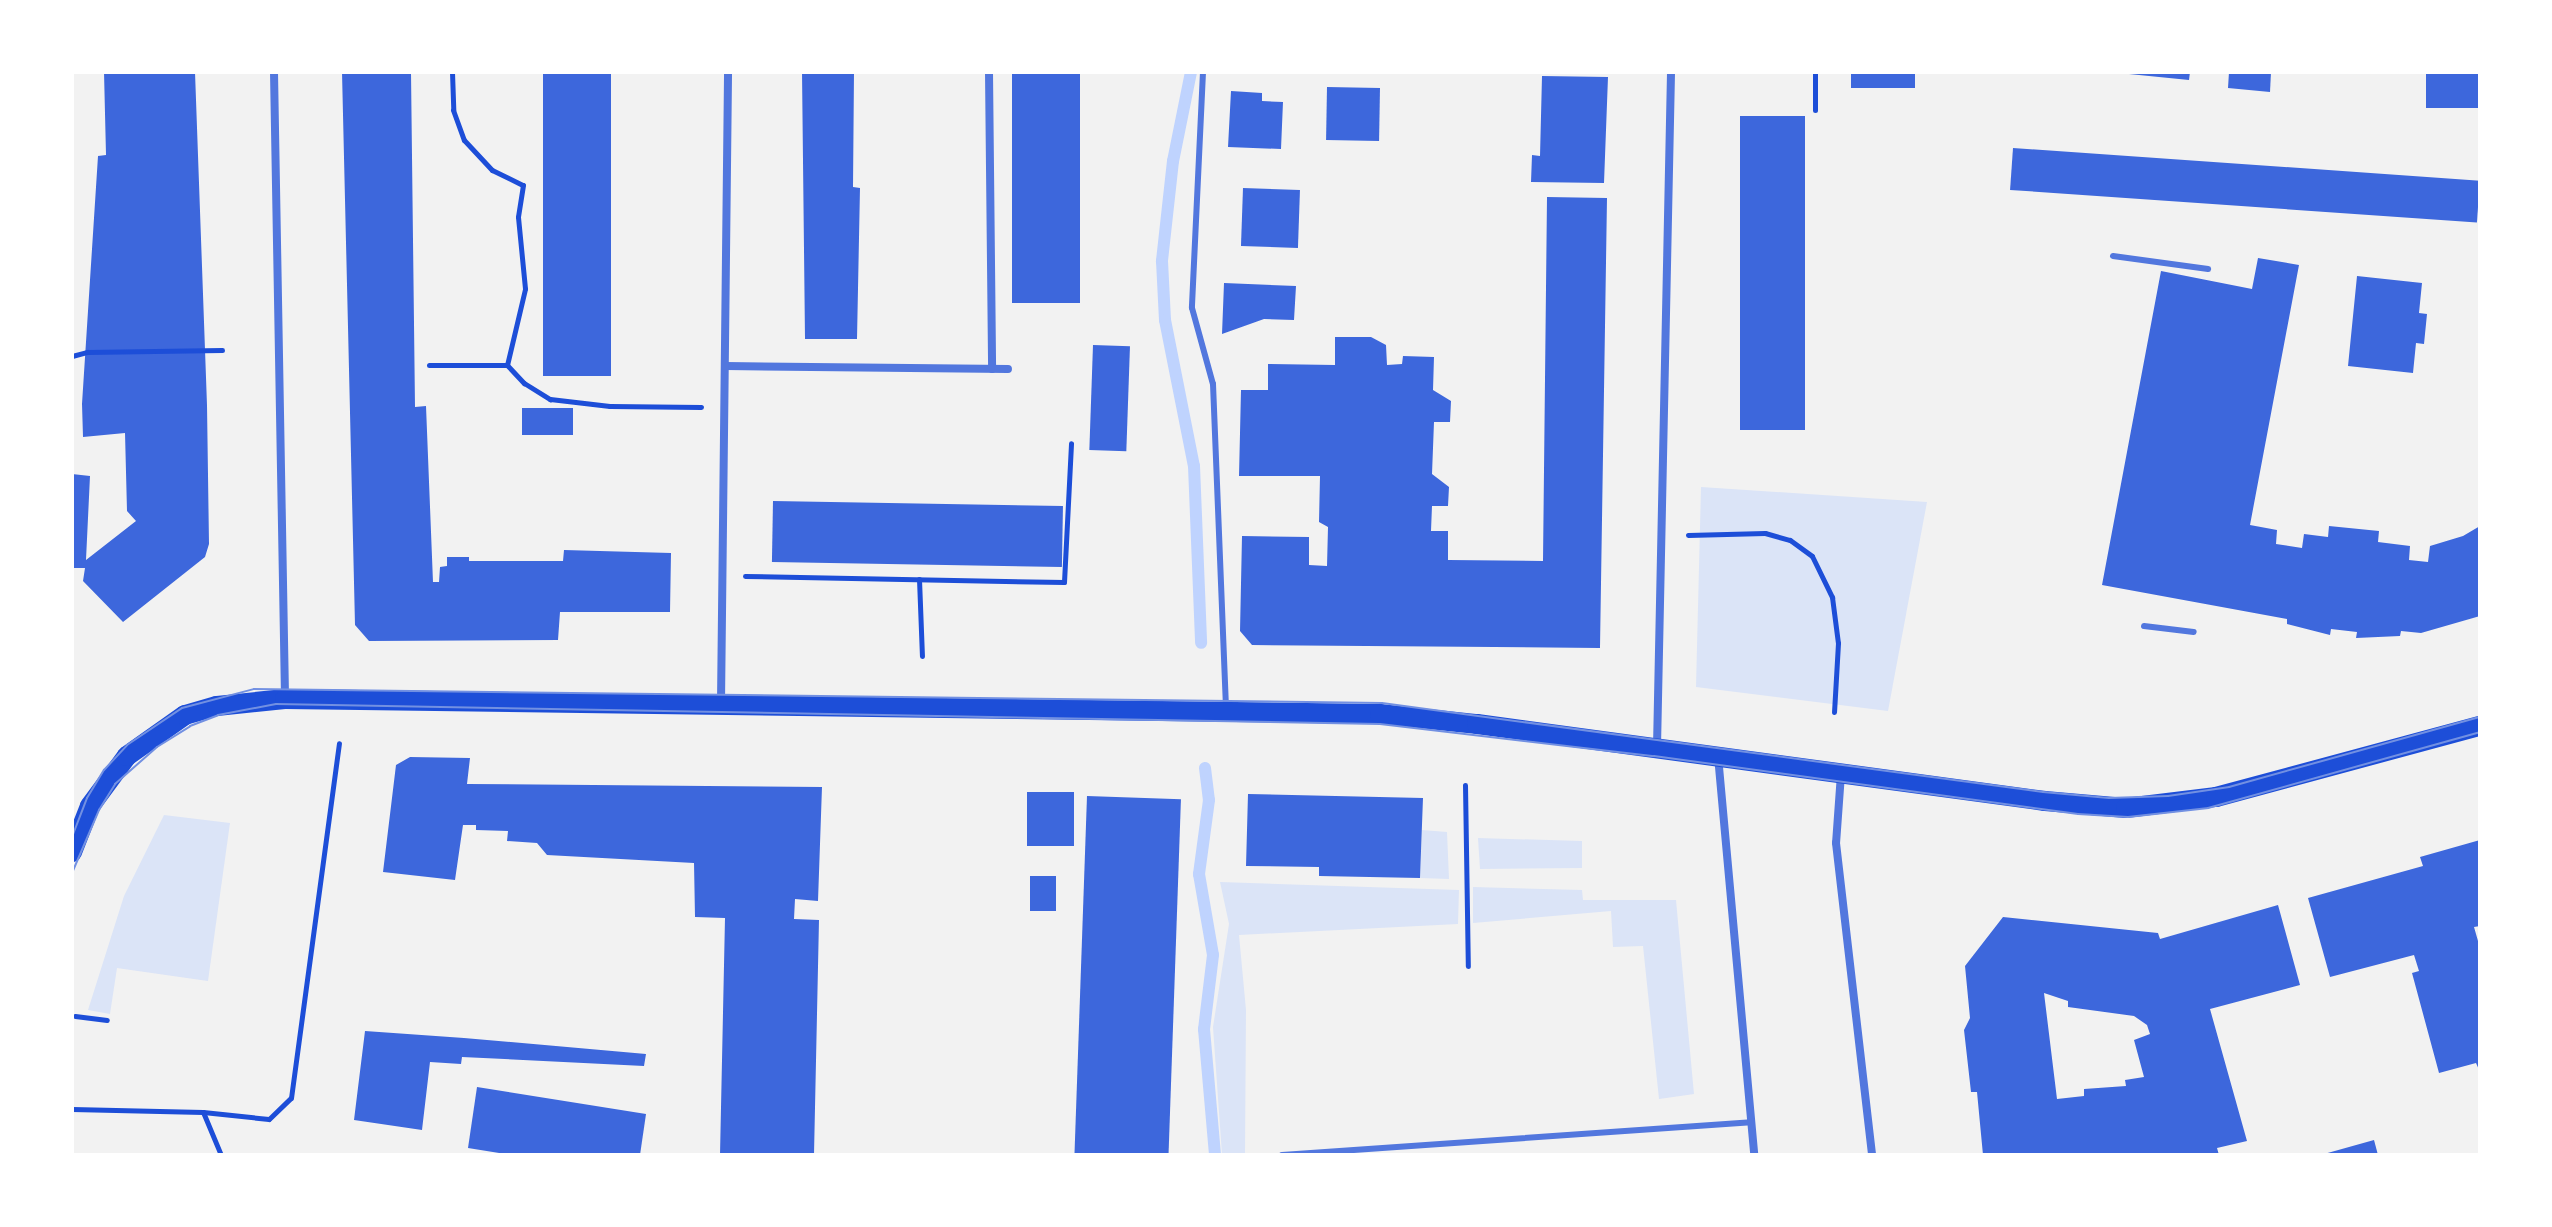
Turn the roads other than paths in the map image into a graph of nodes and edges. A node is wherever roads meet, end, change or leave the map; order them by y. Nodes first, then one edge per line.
1 (274, 72) edge
2 (728, 72) edge
3 (989, 72) edge
4 (1203, 72) edge
5 (1671, 72) edge
6 (2113, 256) dead end
7 (2208, 269) dead end
8 (726, 366) junction
9 (992, 369) junction
10 (1008, 369) dead end
11 (2144, 626) dead end
12 (2194, 632) dead end
13 (285, 699) junction
14 (721, 704) junction
15 (1226, 712) junction
16 (2480, 726) edge
17 (1657, 748) junction
18 (1718, 756) junction
19 (1841, 772) junction
20 (72, 852) edge
21 (1751, 1122) junction
22 (1282, 1155) edge
23 (1754, 1155) edge
24 (1872, 1155) edge

1 - 13 street
2 - 8 street
3 - 9 street
4 - 15 lane
5 - 17 street
6 - 7 lane
8 - 9 street
8 - 14 street
9 - 10 street
11 - 12 lane
13 - 14 main road
13 - 20 main road
14 - 15 main road
15 - 17 main road
16 - 19 main road
17 - 18 main road
18 - 19 main road
18 - 21 street
19 - 24 street
21 - 22 lane
21 - 23 street

